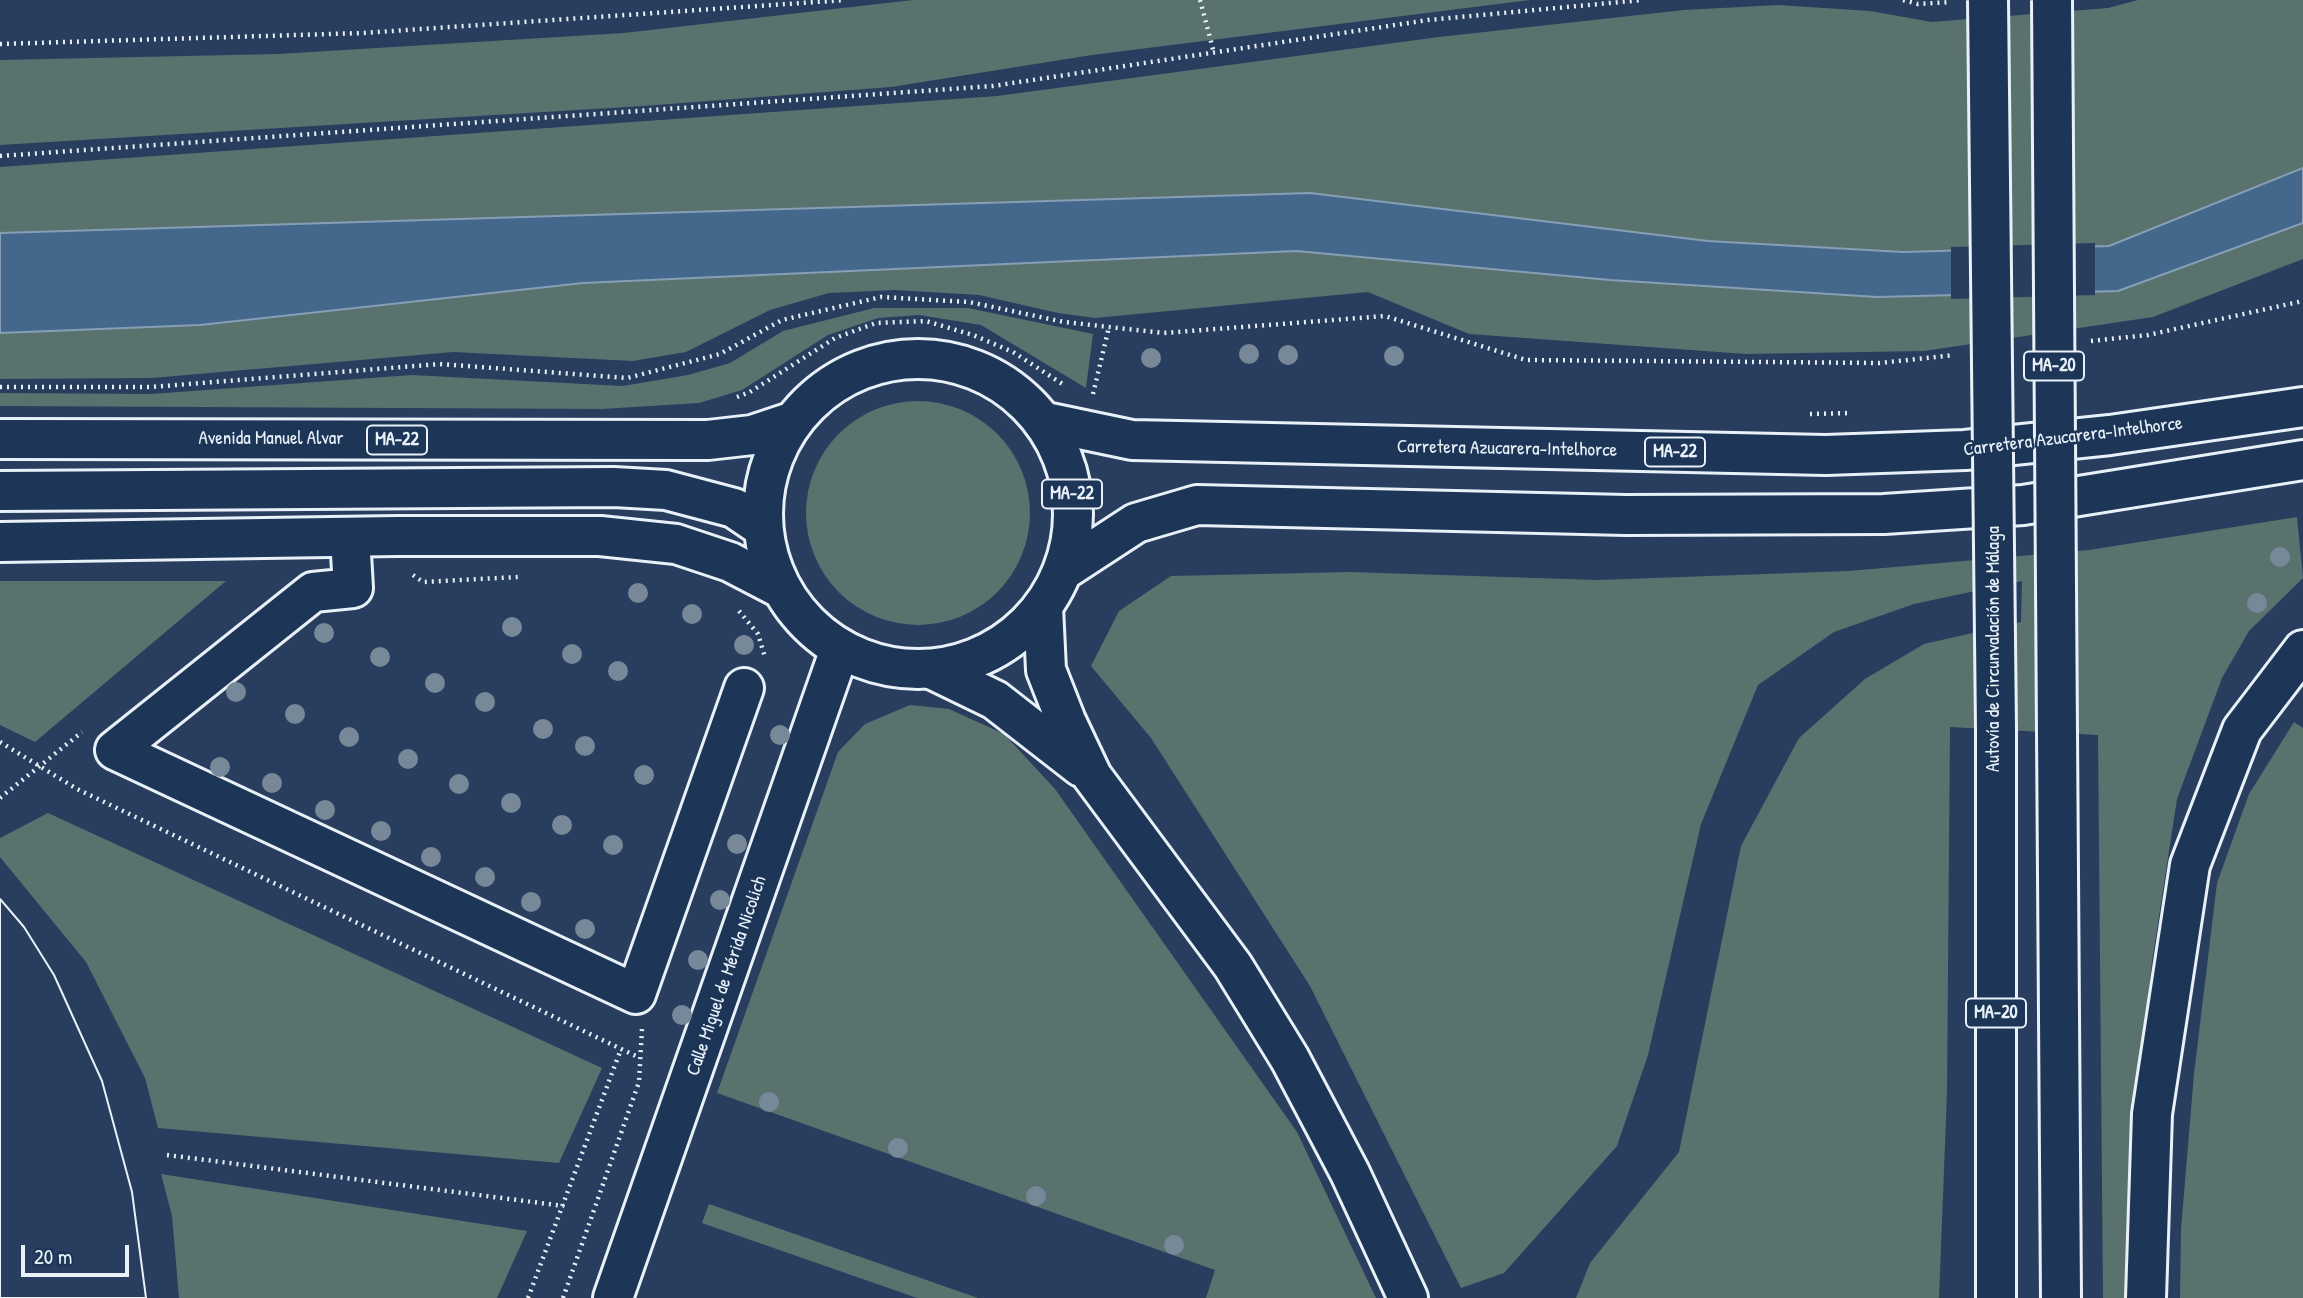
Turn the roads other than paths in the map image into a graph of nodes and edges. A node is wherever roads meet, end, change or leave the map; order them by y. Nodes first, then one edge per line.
1 (2052, 0) edge
2 (1974, 1) edge
3 (2303, 407) edge
4 (791, 422) junction
5 (1046, 422) junction
6 (0, 439) edge
7 (2303, 460) edge
8 (0, 491) edge
9 (762, 527) junction
10 (0, 542) edge
11 (351, 549) junction
12 (1064, 570) junction
13 (780, 588) junction
14 (1043, 607) junction
15 (2303, 650) edge
16 (839, 652) junction
17 (932, 669) junction
18 (756, 678) road end
19 (1092, 776) junction
20 (613, 1298) edge
21 (1408, 1298) edge
22 (1996, 1298) edge
23 (2061, 1298) edge
24 (2146, 1298) edge

1 - 23 main road, MA-20, bridge
2 - 22 main road, Autovía de Circunvalación de Málaga / MA-20, bridge
3 - 5 main road, Carretera Azucarera-Intelhorce / MA-22
4 - 5 main road, MA-22
4 - 6 main road, Avenida Manuel Alvar / MA-22
4 - 9 main road, MA-22
5 - 12 main road, MA-22
7 - 12 main road, MA-22
8 - 9 main road
9 - 13 main road, MA-22
10 - 11 main road
11 - 13 main road
11 - 18 main road
12 - 14 main road, MA-22
13 - 16 main road, MA-22
14 - 17 main road, MA-22
14 - 19 main road
15 - 24 main road
16 - 17 main road, MA-22
16 - 20 main road, Calle Miguel de Mérida Nicolich
17 - 19 main road
19 - 21 main road

